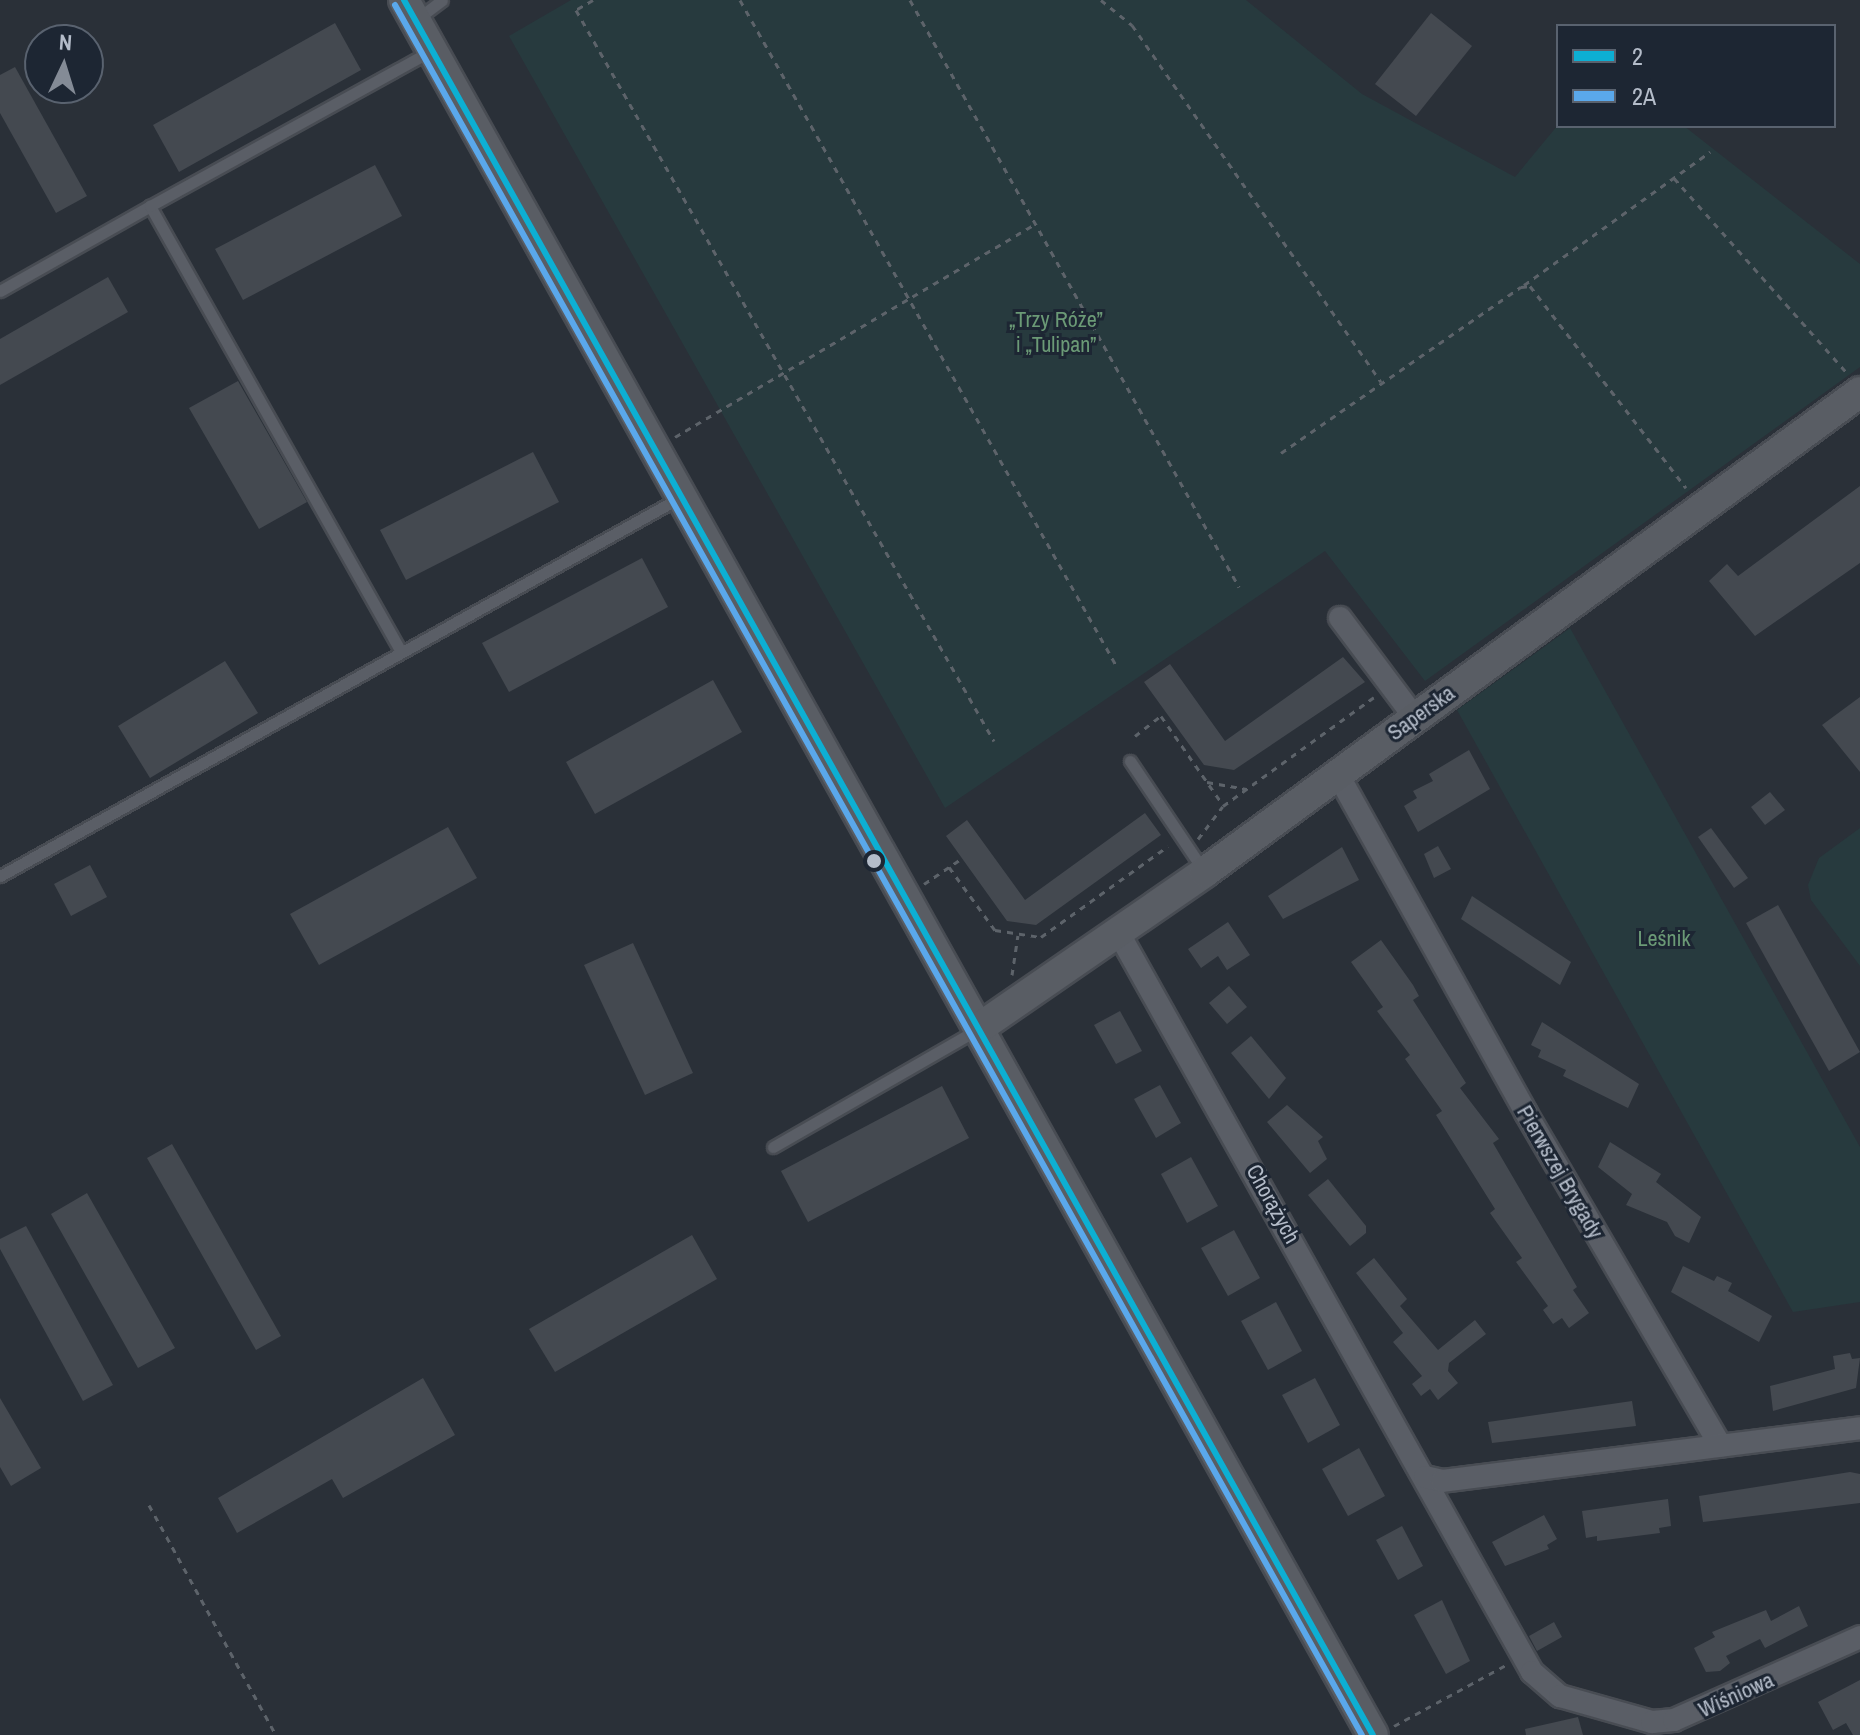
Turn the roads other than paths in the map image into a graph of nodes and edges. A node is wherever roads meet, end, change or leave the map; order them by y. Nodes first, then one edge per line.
1 (442, 0) edge
2 (409, 11) edge
3 (432, 50) junction
4 (150, 206) junction
5 (0, 291) edge
6 (1855, 384) edge
7 (682, 497) junction
8 (1340, 618) dead end
9 (400, 650) junction
10 (1415, 718) junction
11 (1130, 761) dead end
12 (1337, 773) junction
13 (1205, 872) junction
14 (0, 876) edge
15 (1118, 932) junction
16 (979, 1028) junction
17 (773, 1147) dead end
18 (1860, 1428) edge
19 (1720, 1445) junction
20 (1425, 1477) junction
21 (1860, 1637) edge
22 (1560, 1696) joint
23 (1383, 1730) edge

1 - 2 lane
2 - 3 main road
3 - 4 lane
3 - 7 main road
4 - 5 lane
4 - 9 lane
6 - 10 main road, Saperska
7 - 9 lane
7 - 16 main road
8 - 10 street
9 - 14 lane
10 - 12 main road, Saperska
11 - 13 lane
12 - 13 main road, Saperska
12 - 19 street, Pierwszej Brygady
13 - 15 main road, Saperska
15 - 16 main road, Saperska
15 - 20 street, Chorążych
16 - 17 lane
16 - 23 main road
18 - 19 street
19 - 20 street
20 - 22 street, Chorążych
21 - 22 street, Wiśniowa

